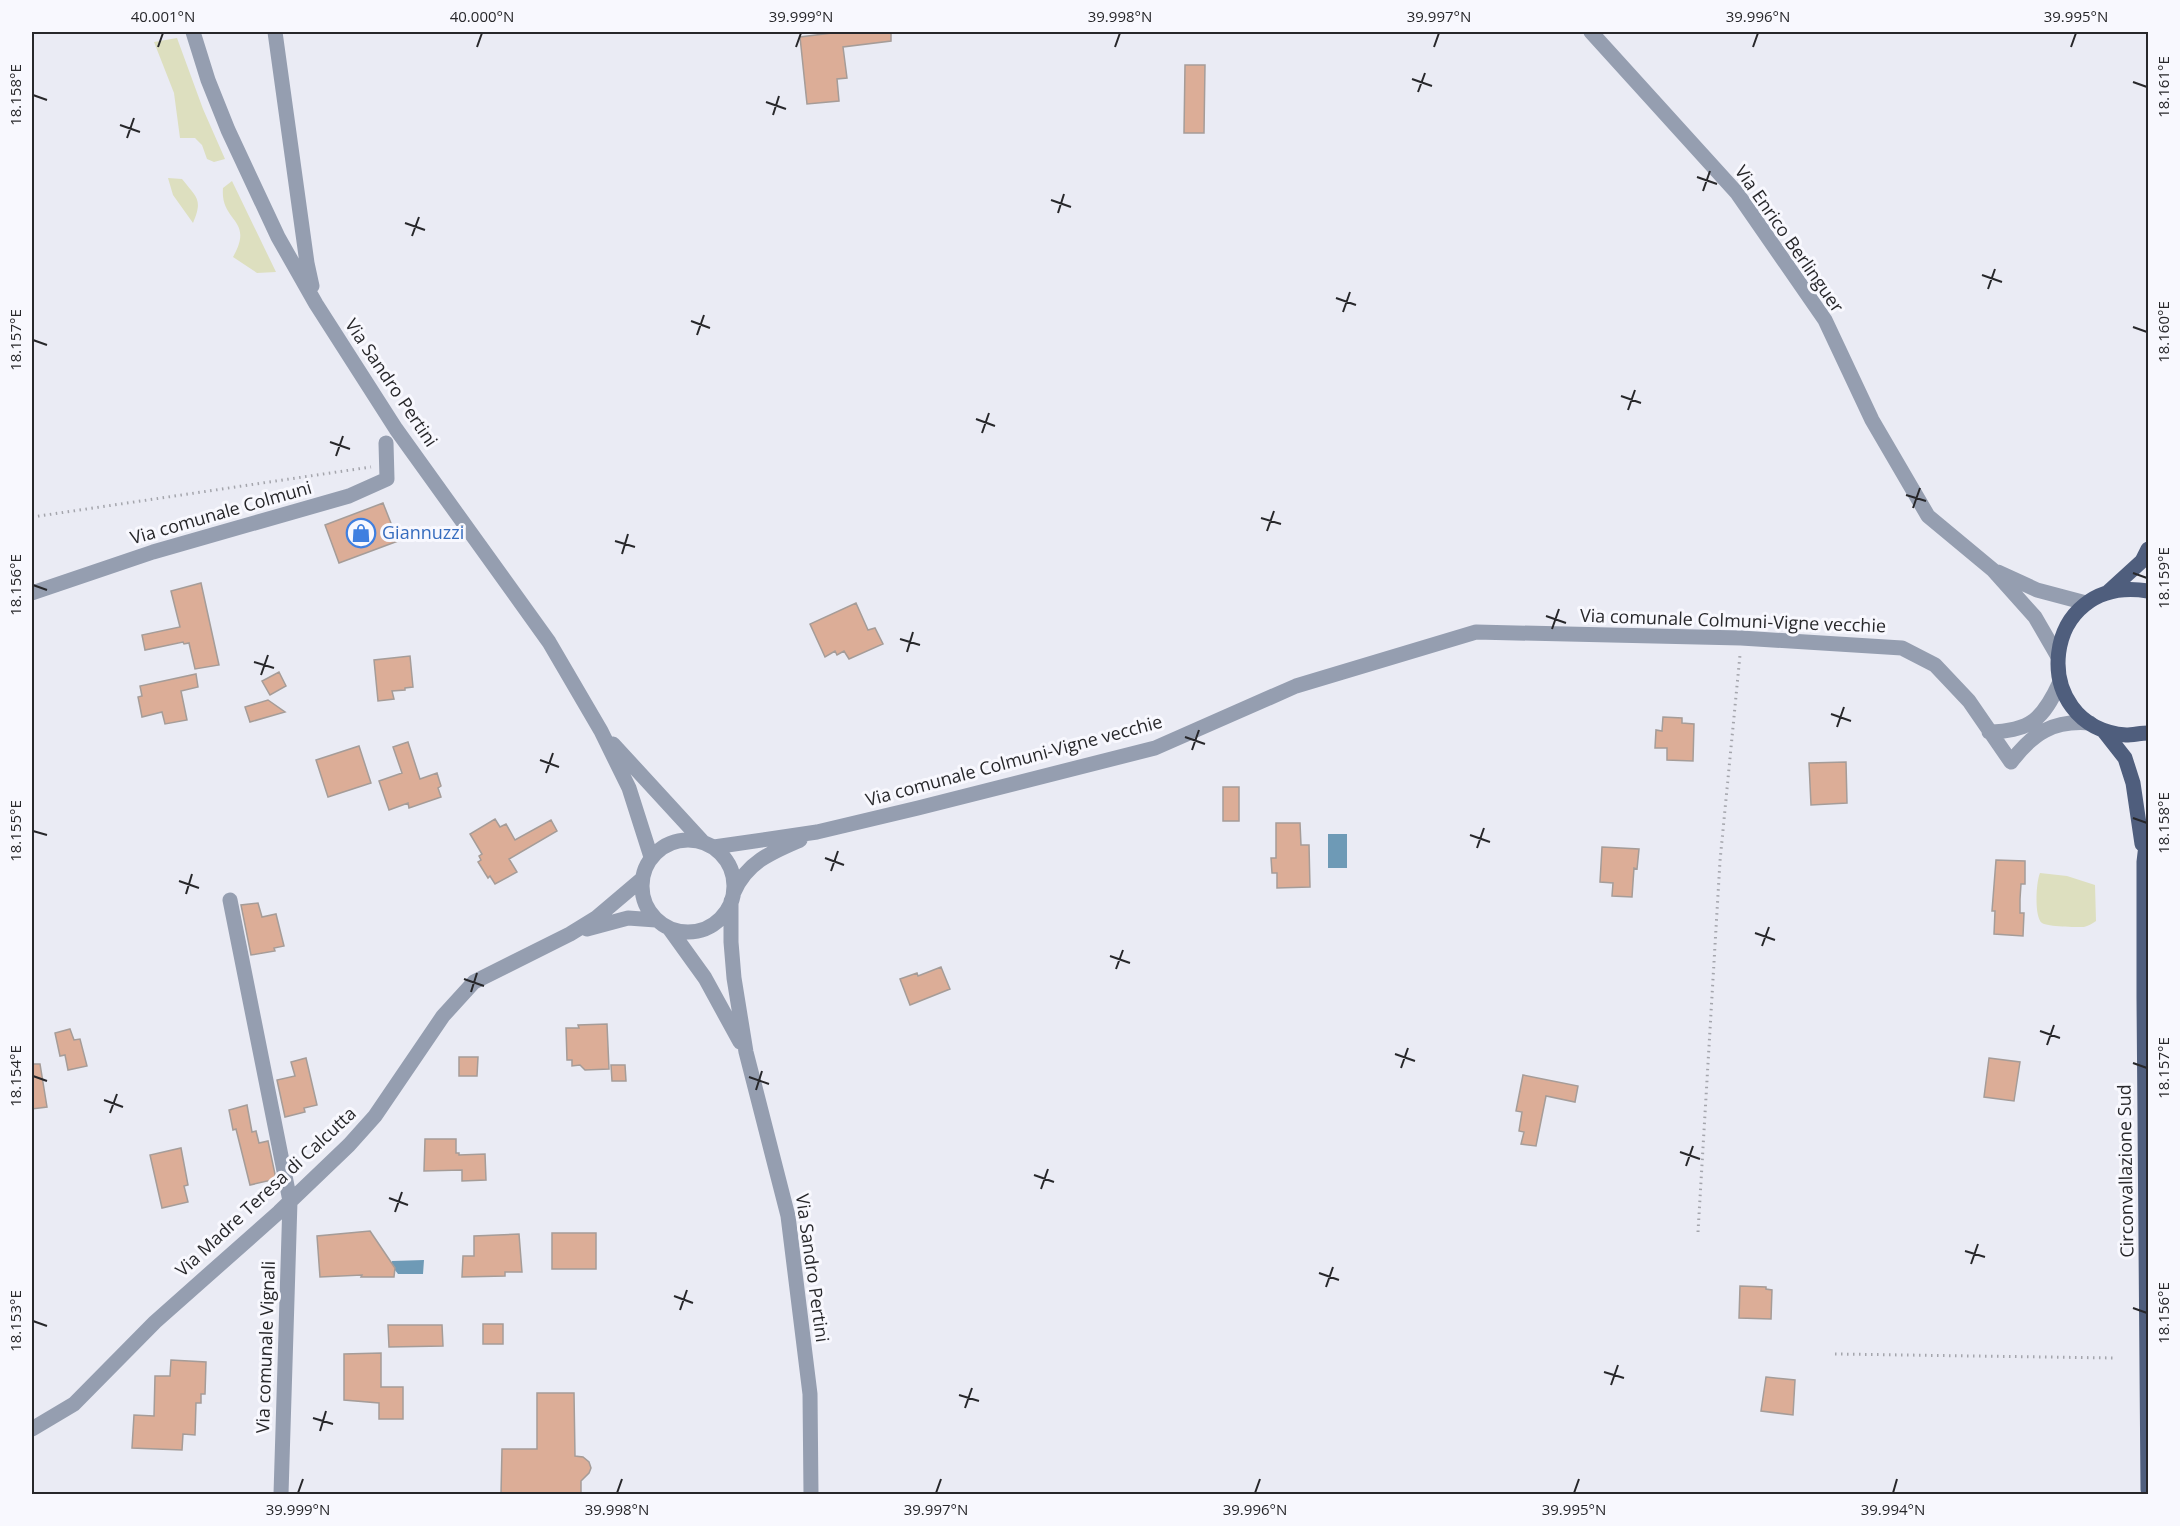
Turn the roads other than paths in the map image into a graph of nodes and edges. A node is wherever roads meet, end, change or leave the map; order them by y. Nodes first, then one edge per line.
1 (193, 32) edge
2 (274, 32) edge
3 (1591, 32) edge
4 (316, 304) junction
5 (387, 443) dead end
6 (2148, 549) edge
7 (1993, 570) junction
8 (2148, 591) edge
9 (2108, 592) junction
10 (32, 593) edge
11 (2086, 603) junction
12 (2057, 655) junction
13 (2060, 682) junction
14 (2096, 727) junction
15 (600, 731) junction
16 (1989, 732) junction
17 (2148, 733) edge
18 (2148, 828) edge
19 (817, 832) junction
20 (708, 844) junction
21 (651, 857) junction
22 (2144, 862) junction
23 (642, 879) junction
24 (732, 897) junction
25 (230, 900) dead end
26 (663, 924) junction
27 (570, 934) junction
28 (746, 1052) junction
29 (290, 1201) junction
30 (32, 1430) edge
31 (2146, 1488) edge
32 (281, 1494) edge
33 (811, 1494) edge

1 - 4 street, Via Sandro Pertini
2 - 4 street
3 - 7 street, Via Enrico Berlinguer
4 - 15 street, Via Sandro Pertini
5 - 10 street, Via comunale Colmuni
6 - 9 main road, Circonvallazione Sud
7 - 11 street, Via Enrico Berlinguer
7 - 12 street, Via Enrico Berlinguer
8 - 9 main road, Circonvallazione Sud
9 - 11 main road, Circonvallazione Sud
11 - 12 main road, Circonvallazione Sud
12 - 13 main road, Circonvallazione Sud
13 - 14 main road, Circonvallazione Sud
13 - 16 street
14 - 16 street, Via comunale Colmuni-Vigne vecchie
14 - 17 main road
14 - 22 main road, Circonvallazione Sud
15 - 20 street, Via Sandro Pertini
15 - 21 street, Via Sandro Pertini
16 - 19 street, Via comunale Colmuni-Vigne vecchie
18 - 22 main road, Circonvallazione Sud
19 - 20 street, Via comunale Colmuni-Vigne vecchie
19 - 24 street
20 - 21 street
20 - 24 street
21 - 23 street
22 - 31 main road, Circonvallazione Sud
23 - 26 street
23 - 27 street, Via Madre Teresa di Calcutta
24 - 26 street
24 - 28 street
25 - 29 street, Via comunale Vignali
26 - 27 street, Via Madre Teresa di Calcutta
26 - 28 street
27 - 29 street, Via Madre Teresa di Calcutta
28 - 33 street, Via Sandro Pertini
29 - 30 street, Via Madre Teresa di Calcutta
29 - 32 street, Via comunale Vignali

